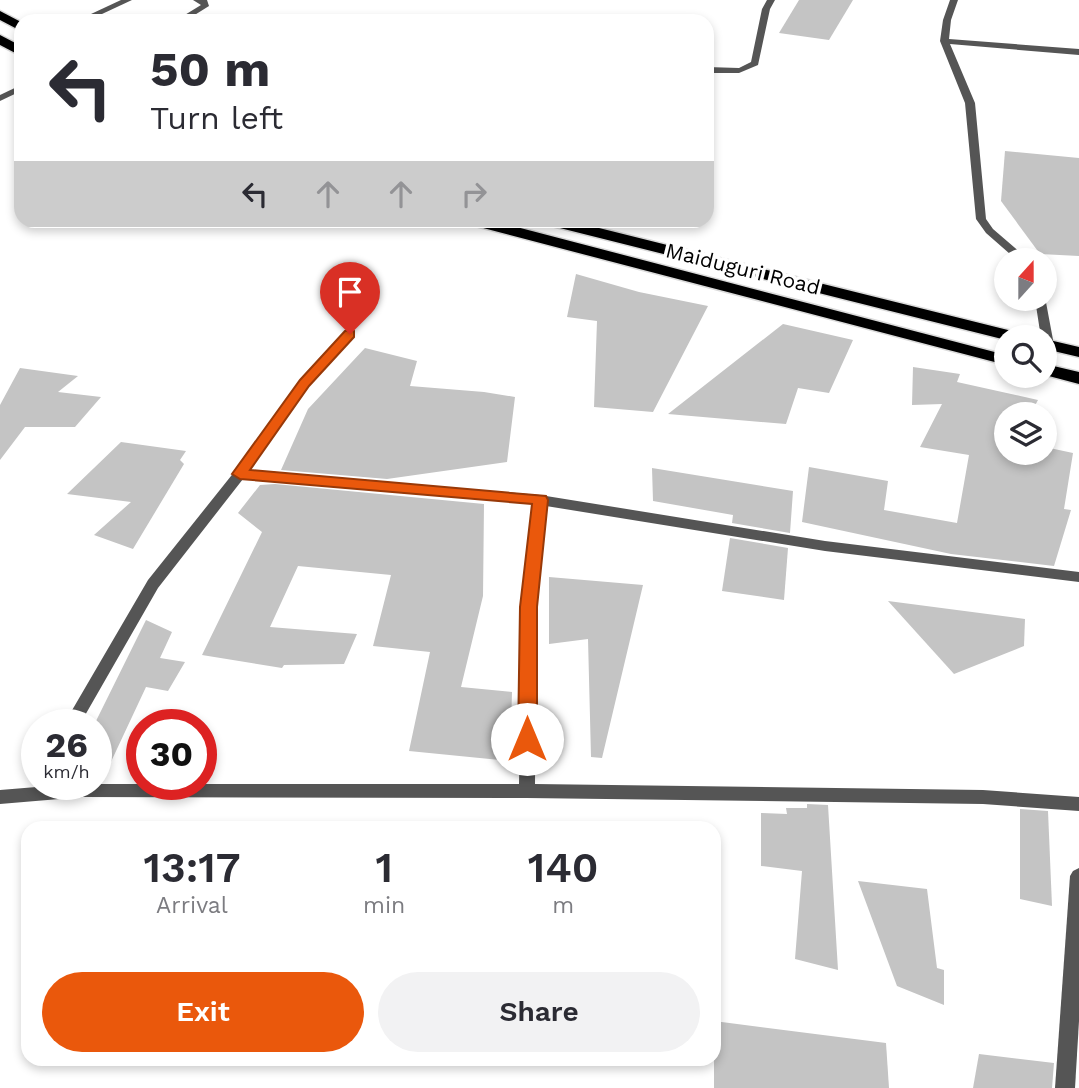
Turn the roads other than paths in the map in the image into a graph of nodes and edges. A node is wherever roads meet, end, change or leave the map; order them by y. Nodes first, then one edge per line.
1 (128, 0) edge
2 (197, 0) edge
3 (771, 0) edge
4 (954, 0) edge
5 (96, 14) edge
6 (191, 14) edge
7 (944, 41) junction
8 (1079, 52) edge
9 (714, 70) edge
10 (501, 228) edge
11 (578, 228) edge
12 (1014, 248) edge
13 (994, 332) edge
14 (350, 334) dead end
15 (1057, 347) edge
16 (1079, 352) edge
17 (994, 357) edge
18 (1057, 372) edge
19 (1079, 378) edge
20 (240, 474) junction
21 (540, 500) junction
22 (1079, 578) edge
23 (81, 709) edge
24 (112, 790) edge
25 (527, 791) junction
26 (21, 792) edge
27 (0, 797) edge
28 (1079, 804) edge
29 (1079, 876) edge
30 (1077, 939) edge
31 (1065, 1088) edge

1 - 5 street
2 - 6 street
3 - 9 street
4 - 7 street
7 - 8 street
7 - 12 street
10 - 17 highway, Maiduguri Road
11 - 13 highway, Maiduguri Road
14 - 20 street
15 - 16 highway
18 - 19 highway
20 - 21 street
20 - 23 street
21 - 22 street
21 - 25 street
24 - 25 street
25 - 28 street
26 - 27 street
29 - 30 street
30 - 31 street

